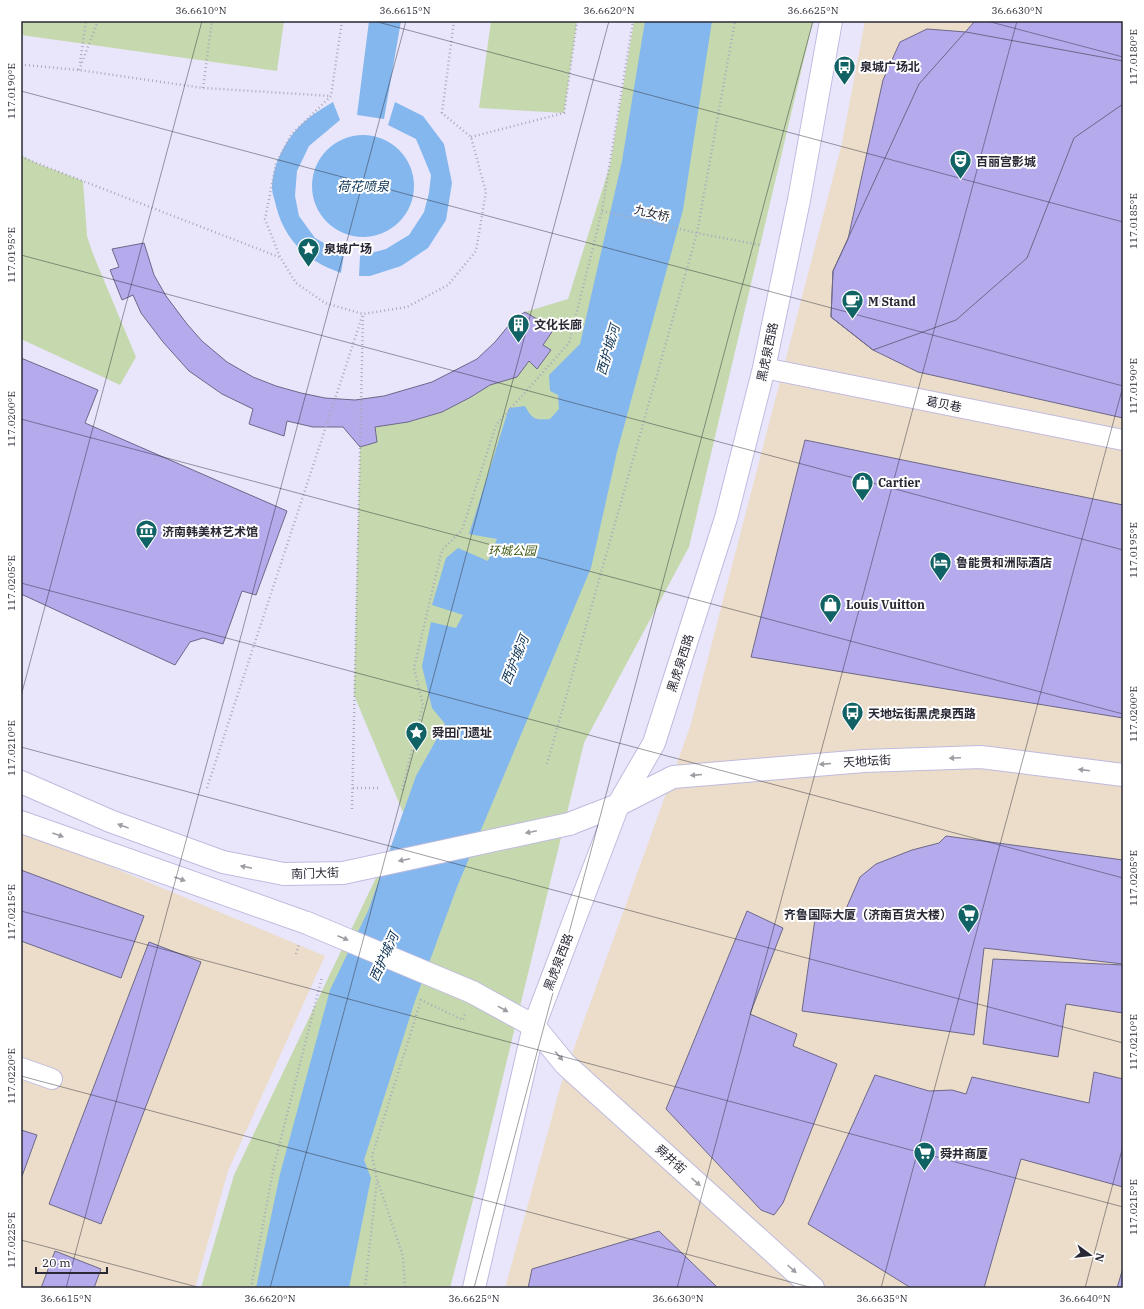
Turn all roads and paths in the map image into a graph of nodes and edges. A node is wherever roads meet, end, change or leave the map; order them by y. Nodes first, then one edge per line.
1 (86, 21) edge
2 (98, 21) edge
3 (212, 21) edge
4 (342, 21) edge
5 (454, 21) edge
6 (577, 21) edge
7 (633, 21) edge
8 (735, 21) edge
9 (831, 21) edge
10 (24, 65) dead end
11 (79, 70) junction
12 (204, 88) junction
13 (331, 96) junction
14 (471, 137) junction
15 (21, 157) edge
16 (602, 211) junction
17 (697, 233) junction
18 (760, 245) dead end
19 (280, 257) junction
20 (363, 314) junction
21 (764, 368) junction
22 (1123, 440) edge
23 (547, 764) dead end
24 (1123, 774) edge
25 (21, 782) edge
26 (207, 788) dead end
27 (353, 788) junction
28 (381, 788) dead end
29 (402, 790) dead end
30 (618, 805) junction
31 (352, 809) dead end
32 (21, 822) edge
33 (322, 977) dead end
34 (470, 1001) junction
35 (534, 1026) junction
36 (21, 1068) edge
37 (52, 1079) dead end
38 (377, 1180) junction
39 (251, 1288) edge
40 (365, 1288) edge
41 (405, 1288) edge
42 (474, 1288) edge
43 (813, 1288) edge

1 - 11 path
2 - 11 path
3 - 12 path
4 - 13 path
5 - 14 path
6 - 14 path
7 - 16 path
8 - 17 path
9 - 21 main road, 黑虎泉西路
10 - 11 path
11 - 12 path
12 - 13 path
13 - 19 path
14 - 20 path
15 - 19 path
16 - 17 path, 九女桥
16 - 29 path
17 - 18 path, 九女桥
17 - 23 path
19 - 20 path
20 - 26 path
20 - 27 path
21 - 22 street, 葛贝巷
21 - 30 main road, 黑虎泉西路
24 -> 30 main road, 天地坛街
30 -> 25 main road, 南门大街, bridge
27 - 28 path
27 - 31 path
30 - 35 main road, 黑虎泉西路
32 -> 34 main road, bridge
33 - 39 path
34 -> 35 main road
34 - 38 path
35 - 42 main road, 黑虎泉西路
35 -> 43 main road, 舜井街
36 - 37 street
38 - 40 path
38 - 41 path

